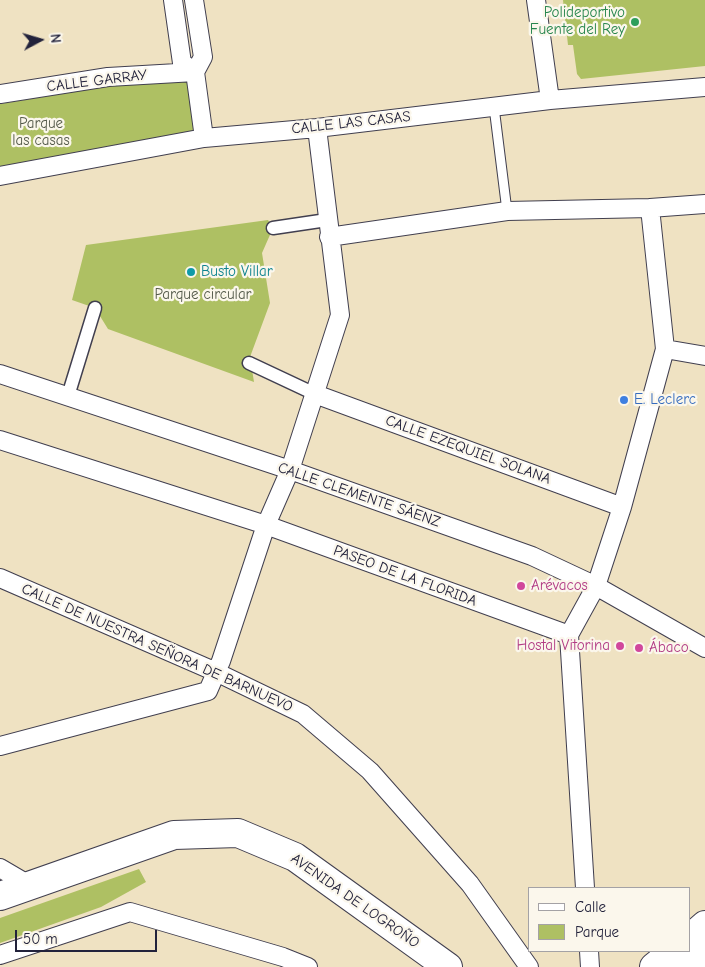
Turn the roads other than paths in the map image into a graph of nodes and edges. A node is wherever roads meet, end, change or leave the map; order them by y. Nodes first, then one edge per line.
1 (173, 0) edge
2 (194, 0) edge
3 (536, 0) edge
4 (195, 72) junction
5 (705, 87) edge
6 (0, 94) edge
7 (550, 100) junction
8 (494, 107) junction
9 (317, 128) junction
10 (204, 138) junction
11 (0, 176) edge
12 (705, 204) edge
13 (650, 208) junction
14 (507, 211) junction
15 (272, 228) dead end
16 (328, 228) junction
17 (95, 308) dead end
18 (665, 349) junction
19 (705, 356) edge
20 (249, 363) dead end
21 (0, 374) edge
22 (315, 394) junction
23 (68, 396) junction
24 (0, 440) edge
25 (290, 470) junction
26 (622, 507) junction
27 (266, 525) junction
28 (0, 578) edge
29 (596, 586) junction
30 (569, 635) junction
31 (705, 648) edge
32 (216, 672) junction
33 (0, 746) edge
34 (0, 868) edge
35 (29, 885) junction
36 (585, 887) edge
37 (0, 896) edge
38 (705, 926) edge
39 (690, 938) edge
40 (705, 951) edge
41 (589, 952) edge
42 (673, 952) edge
43 (0, 955) edge
44 (308, 967) edge
45 (448, 967) edge
46 (529, 967) edge
47 (590, 967) edge
48 (654, 967) edge
49 (685, 967) edge

1 - 4 street
2 - 4 street
3 - 7 street
4 - 6 street, CALLE GARRAY
4 - 10 street
5 - 7 street, CALLE LAS CASAS
7 - 8 street, CALLE LAS CASAS
8 - 9 street, CALLE LAS CASAS
8 - 14 lane
9 - 10 street, CALLE LAS CASAS
9 - 16 street
10 - 11 street, CALLE LAS CASAS
12 - 13 street
13 - 14 street
13 - 18 street
14 - 16 street
15 - 16 street
16 - 22 street
17 - 23 street
18 - 19 street
18 - 26 street
20 - 22 street
21 - 23 street, CALLE CLEMENTE SÁENZ
22 - 25 street
22 - 26 street, CALLE EZEQUIEL SOLANA
23 - 25 street, CALLE CLEMENTE SÁENZ
24 - 27 street, PASEO DE LA FLORIDA
25 - 27 street
25 - 29 street, CALLE CLEMENTE SÁENZ
26 - 29 street
27 - 30 street, PASEO DE LA FLORIDA
27 - 32 street
28 - 32 street, CALLE DE NUESTRA SEÑORA DE BARNUEVO
29 - 30 street
29 - 31 street, CALLE CLEMENTE SÁENZ
30 - 36 street
32 - 33 street
32 - 46 street, CALLE DE NUESTRA SEÑORA DE BARNUEVO
34 - 35 street
35 - 37 main road, AVENIDA DE LOGROÑO
35 - 45 main road, AVENIDA DE LOGROÑO
38 - 39 main road
40 - 49 main road
41 - 47 street
42 - 48 main road
43 - 44 street

